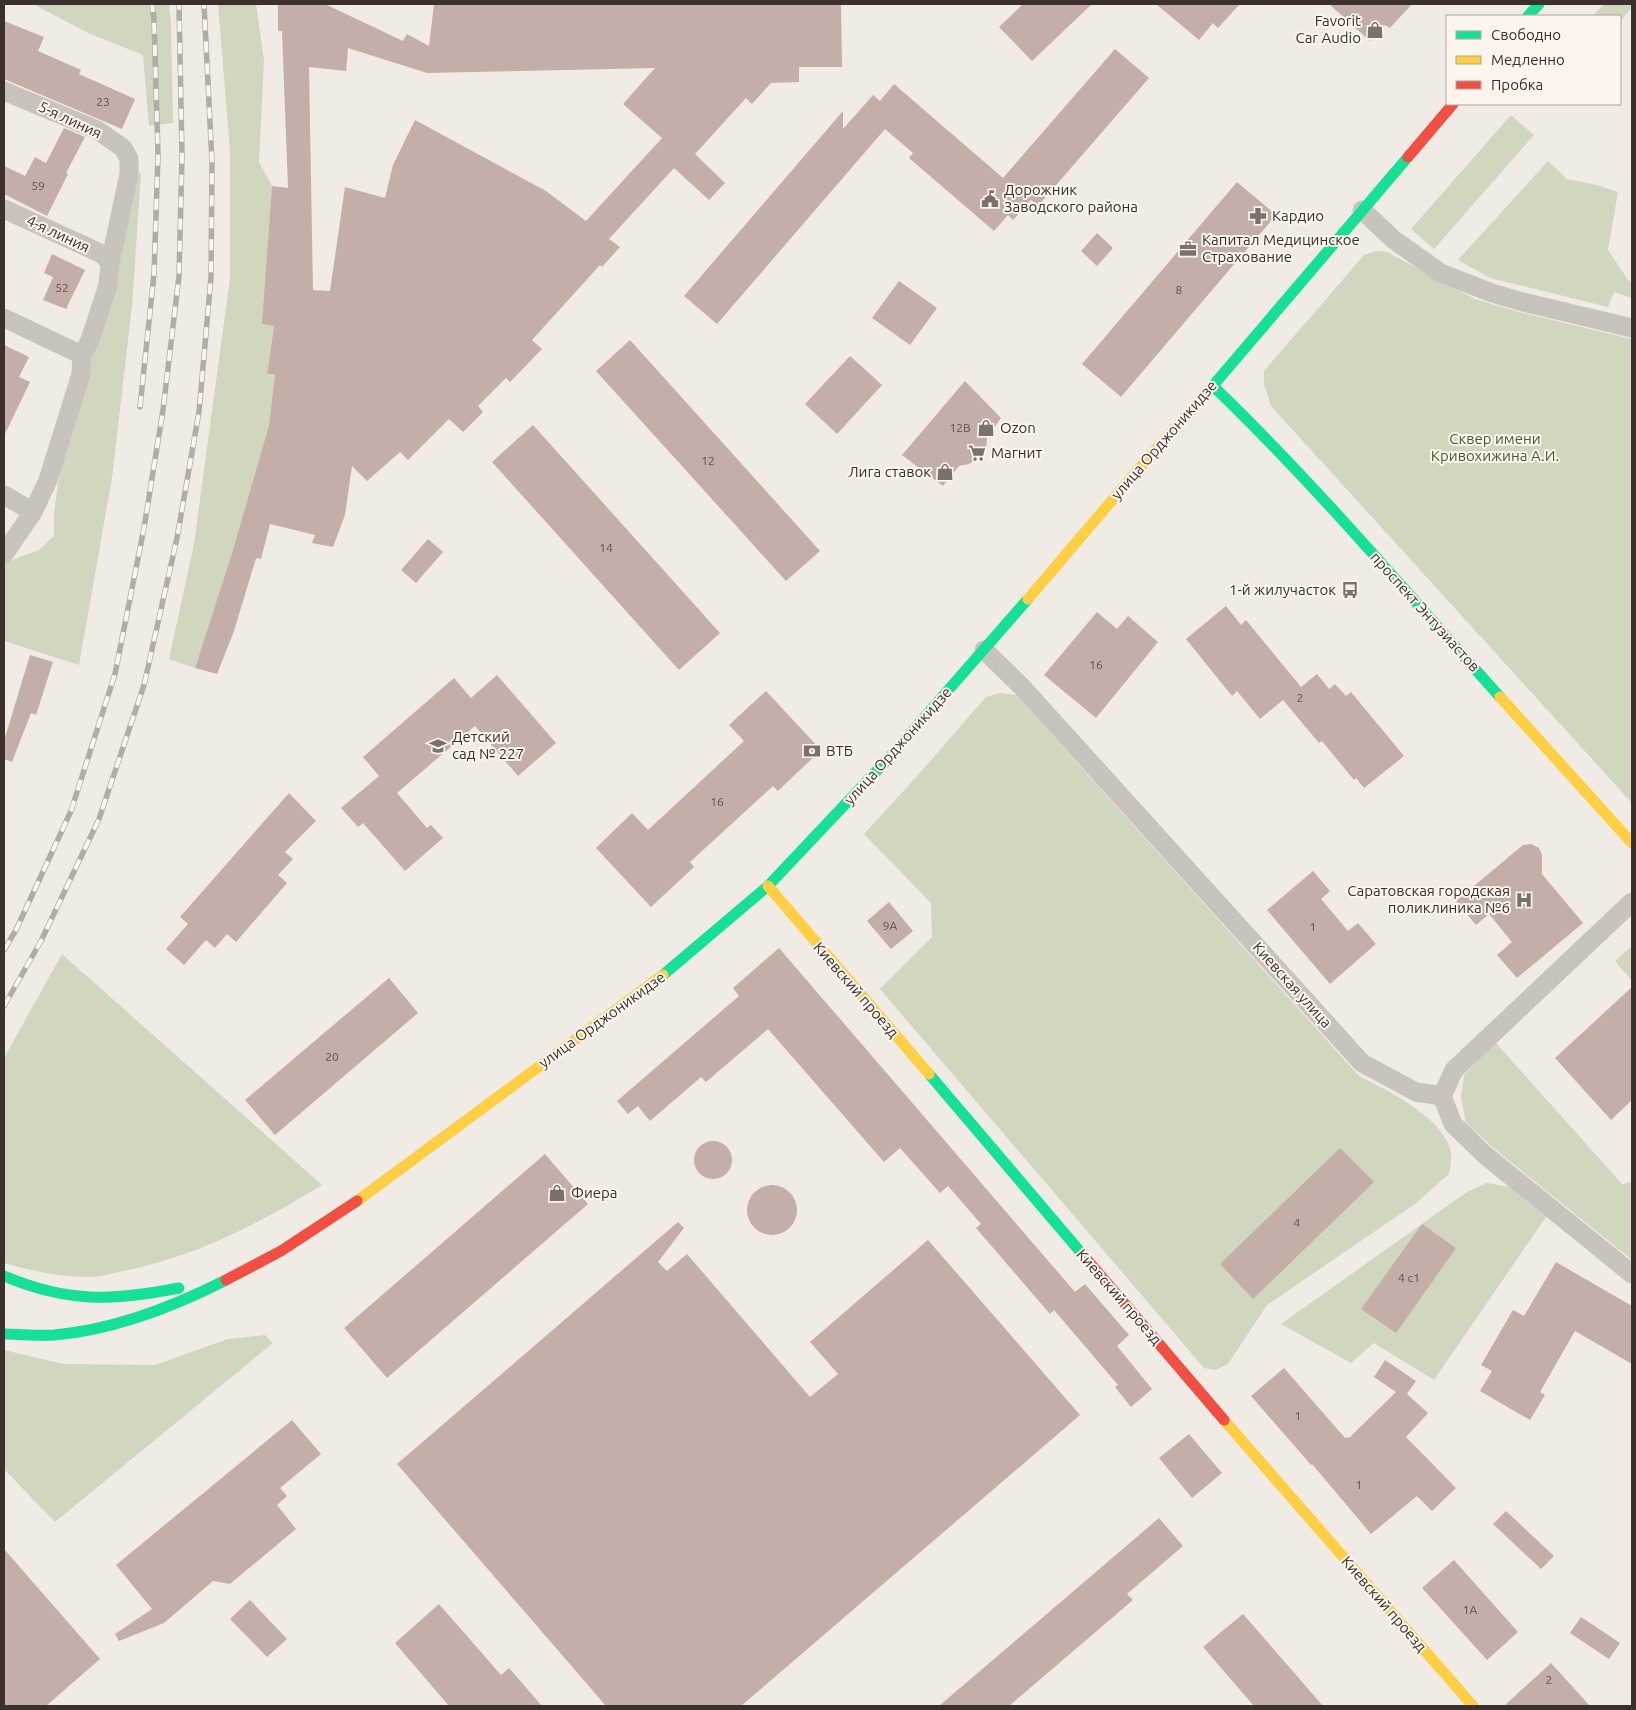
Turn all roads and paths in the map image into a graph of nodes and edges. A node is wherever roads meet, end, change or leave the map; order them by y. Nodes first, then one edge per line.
1 (1539, 4) edge
2 (1529, 15) edge
3 (4, 91) edge
4 (1451, 105) edge
5 (4, 209) edge
6 (1362, 210) junction
7 (110, 263) junction
8 (4, 318) edge
9 (1632, 328) edge
10 (82, 355) junction
11 (1212, 386) junction
12 (4, 495) edge
13 (33, 512) junction
14 (4, 554) edge
15 (984, 650) junction
16 (1632, 843) edge
17 (768, 886) junction
18 (1632, 902) edge
19 (1442, 1096) junction
20 (239, 1273) junction
21 (1632, 1274) edge
22 (4, 1276) edge
23 (4, 1334) edge
24 (1473, 1706) edge

1 - 2 main road
3 - 7 street, 5-я линия
4 - 6 main road, улица Орджоникидзе
5 - 7 street, 4-я линия
6 - 9 street
6 - 11 main road, улица Орджоникидзе
7 - 10 street
8 - 10 street
10 - 13 street
11 - 15 main road, улица Орджоникидзе
11 - 16 main road, проспект Энтузиастов
12 - 13 street
13 - 14 street
15 - 17 main road, улица Орджоникидзе
15 - 19 street, Киевская улица
17 - 20 main road, улица Орджоникидзе
17 - 24 main road, Киевский проезд
18 - 19 street
19 - 21 street
20 - 22 main road, улица Орджоникидзе
20 - 23 main road, улица Орджоникидзе

